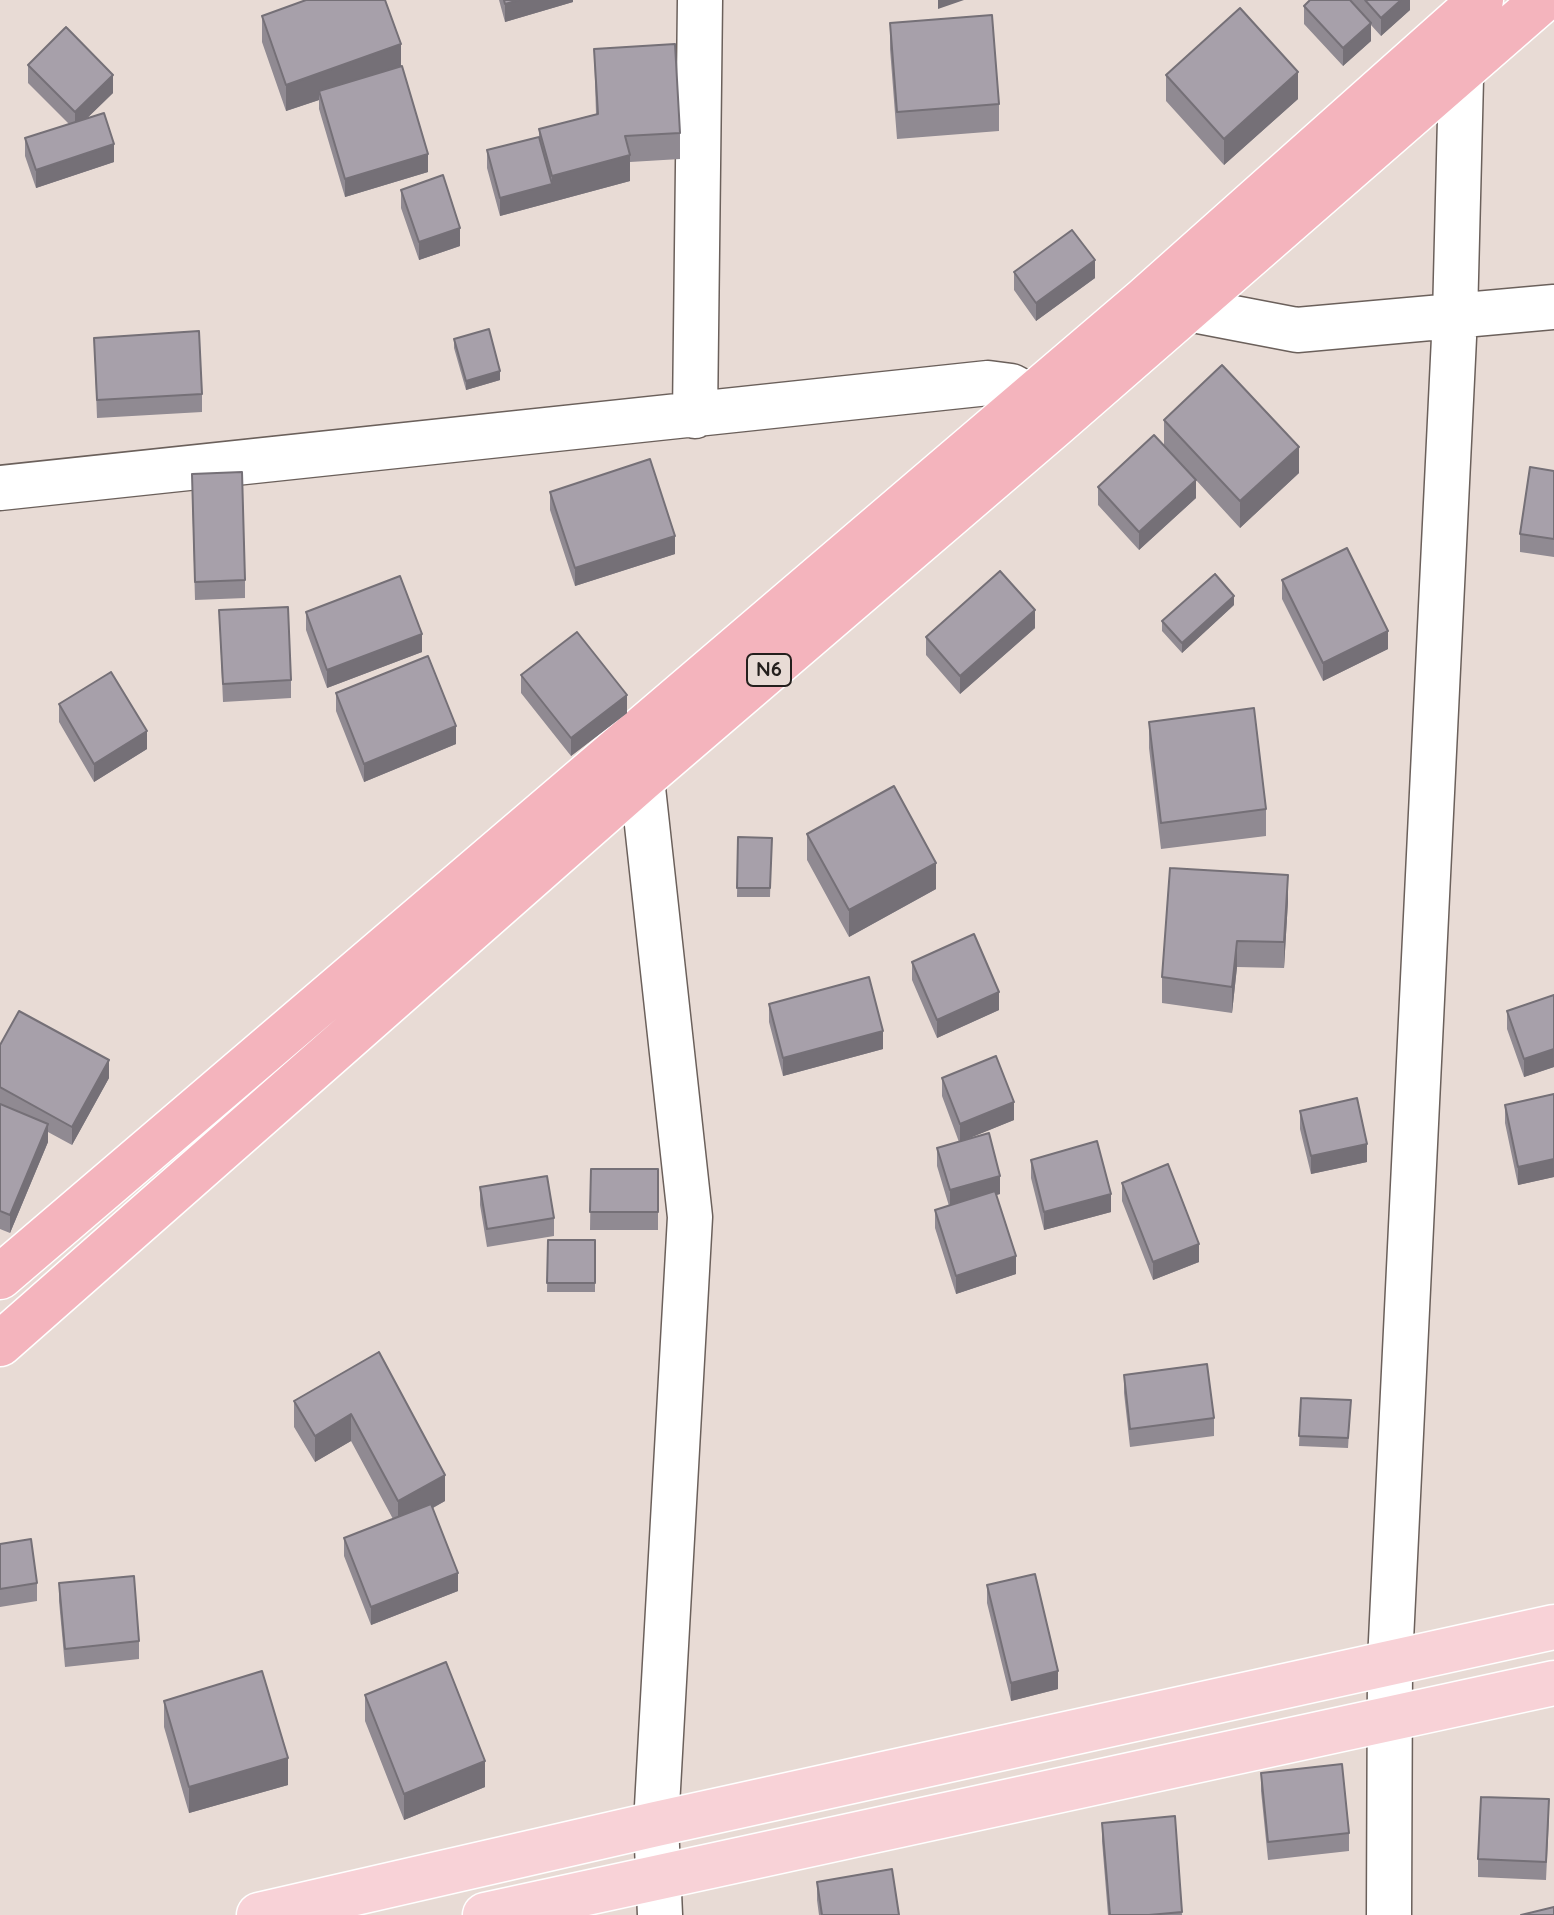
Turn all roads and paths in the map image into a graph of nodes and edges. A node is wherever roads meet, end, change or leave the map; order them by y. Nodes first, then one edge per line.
1 (700, 0) edge
2 (1543, 0) edge
3 (1468, 6) edge
4 (1464, 68) junction
5 (1144, 300) junction
6 (1554, 307) edge
7 (1187, 310) junction
8 (1455, 317) junction
9 (1043, 410) junction
10 (695, 416) junction
11 (0, 488) edge
12 (642, 779) junction
13 (0, 1277) edge
14 (0, 1344) edge
15 (1554, 1627) edge
16 (1390, 1661) junction
17 (1554, 1683) edge
18 (1389, 1719) junction
19 (656, 1824) junction
20 (659, 1895) edge
21 (259, 1915) edge
22 (485, 1915) edge
23 (1389, 1915) edge

1 - 10 street
2 - 4 highway, N6
3 - 4 street
3 - 5 highway, N6
4 - 7 highway, N6
4 - 8 street
5 - 7 street
5 - 9 highway, N6
6 - 8 street
7 - 8 street
7 - 9 highway, N6
8 - 16 street
9 - 10 street
9 - 12 highway, N6
9 - 13 highway, N6
10 - 11 street
12 - 14 highway, N6
12 - 19 street
15 - 16 main road
16 - 18 street
16 - 19 main road
17 - 18 main road
18 - 20 main road
18 - 23 street
19 - 20 street
19 - 21 main road
20 - 22 main road

